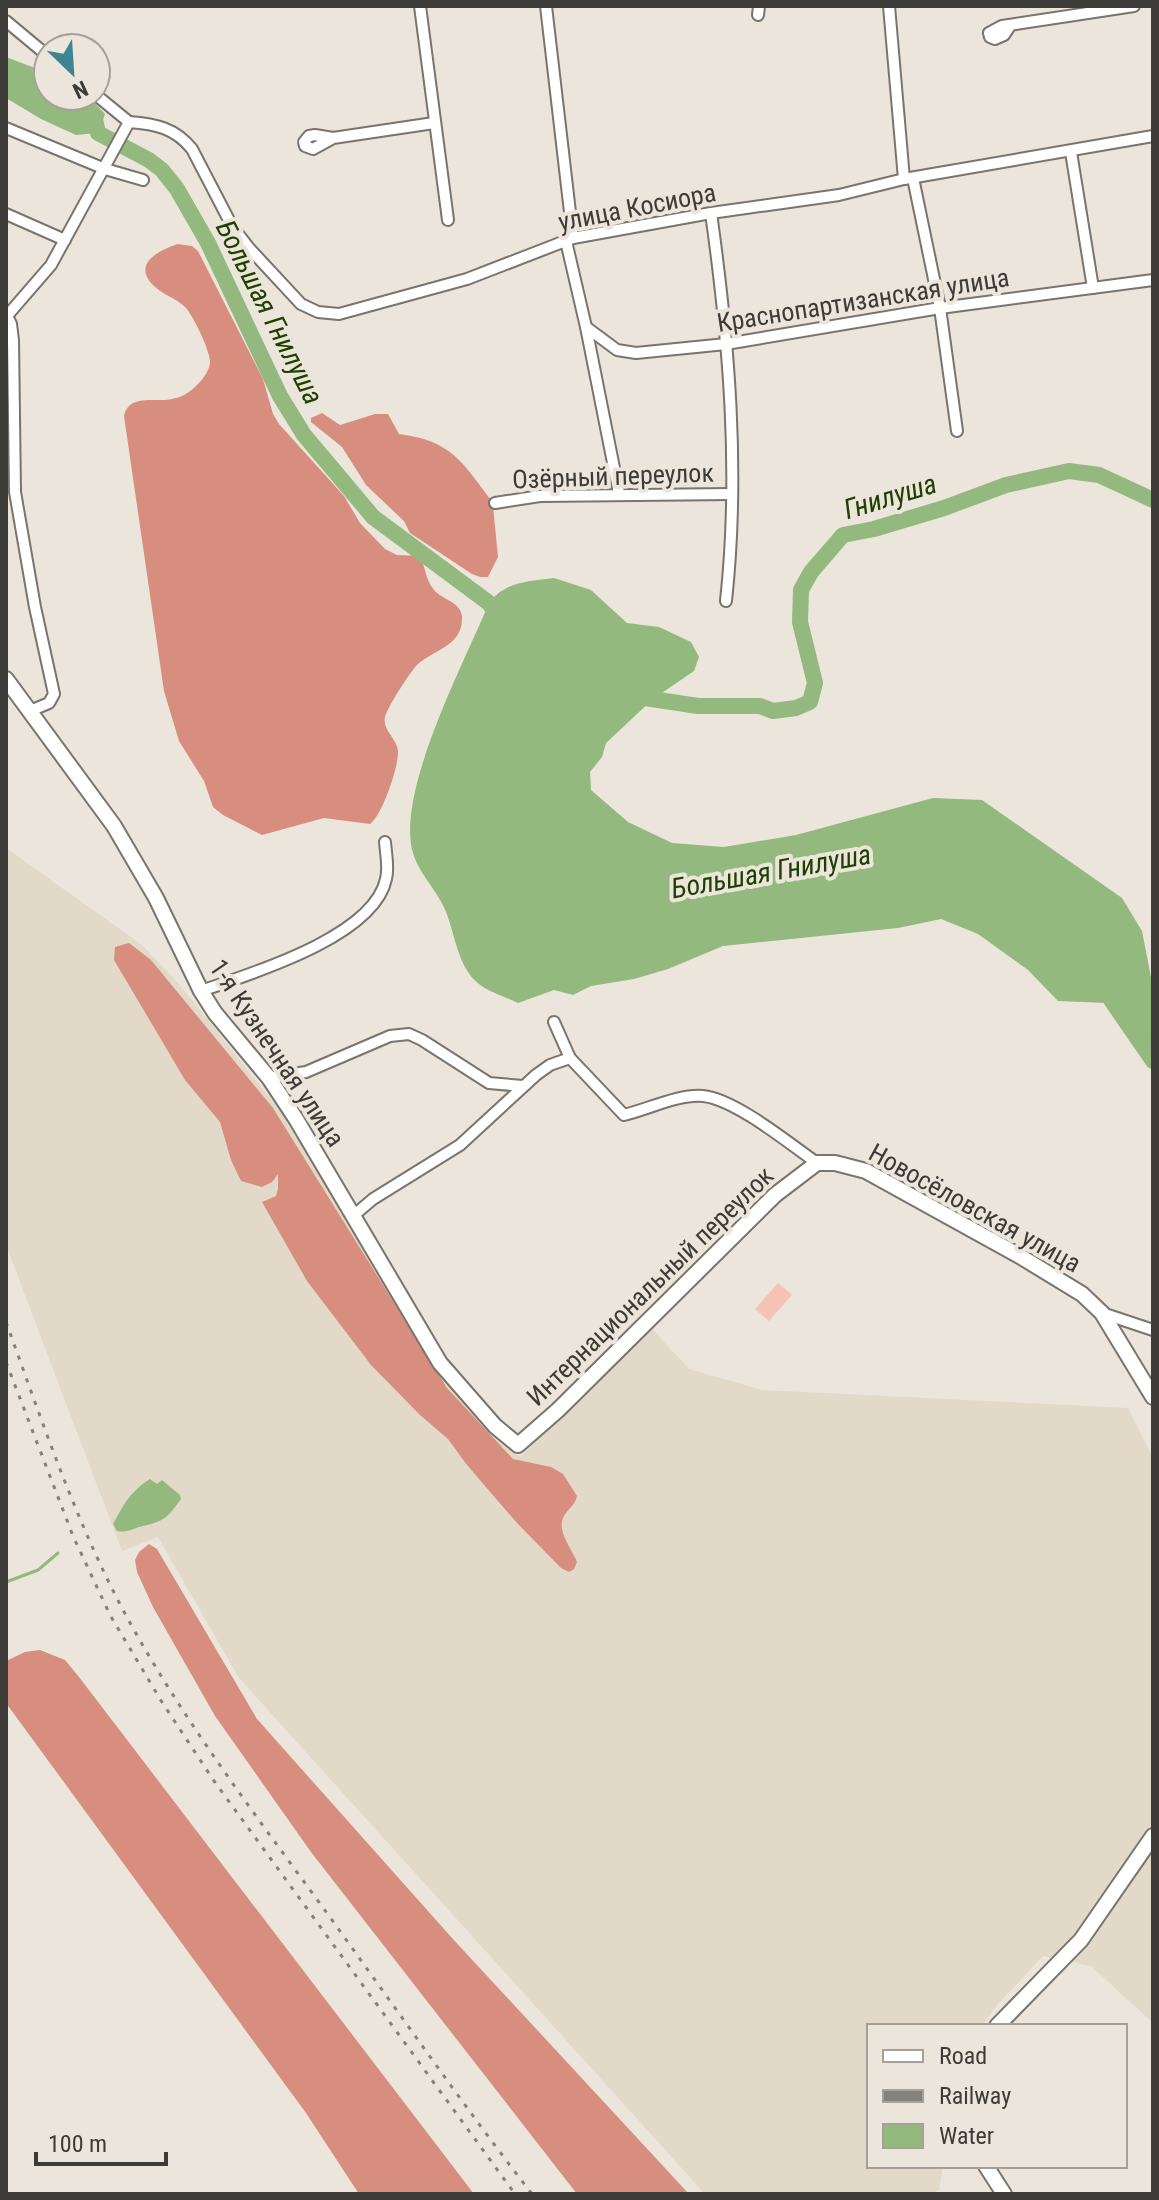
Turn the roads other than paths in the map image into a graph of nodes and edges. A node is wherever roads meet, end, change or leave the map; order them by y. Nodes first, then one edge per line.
1 (420, 6) edge
2 (546, 6) edge
3 (889, 6) edge
4 (1134, 6) edge
5 (6, 21) edge
6 (1006, 26) dead end
7 (32, 43) edge
8 (112, 108) edge
9 (129, 122) junction
10 (434, 123) junction
11 (6, 128) edge
12 (1153, 136) edge
13 (333, 138) dead end
14 (1071, 152) junction
15 (105, 169) junction
16 (909, 179) junction
17 (143, 180) dead end
18 (711, 213) junction
19 (6, 214) edge
20 (448, 220) dead end
21 (65, 240) junction
22 (570, 240) junction
23 (1153, 280) edge
24 (1093, 288) junction
25 (940, 308) junction
26 (6, 316) edge
27 (586, 327) junction
28 (726, 344) junction
29 (957, 431) dead end
30 (619, 493) junction
31 (732, 494) junction
32 (495, 503) dead end
33 (726, 601) dead end
34 (6, 679) edge
35 (30, 711) junction
36 (385, 842) dead end
37 (201, 991) junction
38 (554, 1022) dead end
39 (570, 1058) junction
40 (269, 1078) junction
41 (523, 1086) junction
42 (817, 1163) junction
43 (353, 1216) junction
44 (1102, 1313) junction
45 (1153, 1330) edge
46 (1153, 1397) edge
47 (518, 1445) joint
48 (1153, 1836) edge
49 (999, 2024) edge
50 (987, 2168) edge
51 (1004, 2194) edge

1 - 10 street
2 - 22 street
3 - 16 street
4 - 6 street
5 - 7 street
8 - 9 street
9 - 15 street
9 - 22 street, улица Косиора
10 - 13 street
10 - 20 street
11 - 15 street
12 - 14 street, улица Косиора
14 - 16 street, улица Косиора
14 - 24 street
15 - 17 street
15 - 21 street
16 - 18 street, улица Косиора
16 - 25 street
18 - 22 street, улица Косиора
18 - 28 street
19 - 21 street
21 - 26 street
22 - 27 street
23 - 24 street, Краснопартизанская улица
24 - 25 street, Краснопартизанская улица
25 - 28 street, Краснопартизанская улица
25 - 29 street
26 - 35 street
27 - 28 street, Краснопартизанская улица
27 - 30 street
28 - 31 street
30 - 31 street, Озёрный переулок
30 - 32 street, Озёрный переулок
31 - 33 street
34 - 35 street, 1-я Кузнечная улица
35 - 37 street, 1-я Кузнечная улица
36 - 37 street
37 - 40 street, 1-я Кузнечная улица
38 - 39 street, Новосёловская улица
39 - 41 street
39 - 42 street, Новосёловская улица
40 - 41 street
40 - 43 street, 1-я Кузнечная улица
41 - 43 street
42 - 44 street, Новосёловская улица
42 - 47 street, Интернациональный переулок
43 - 47 street, 1-я Кузнечная улица
44 - 45 street, Новосёловская улица
44 - 46 street
48 - 49 street
50 - 51 street

